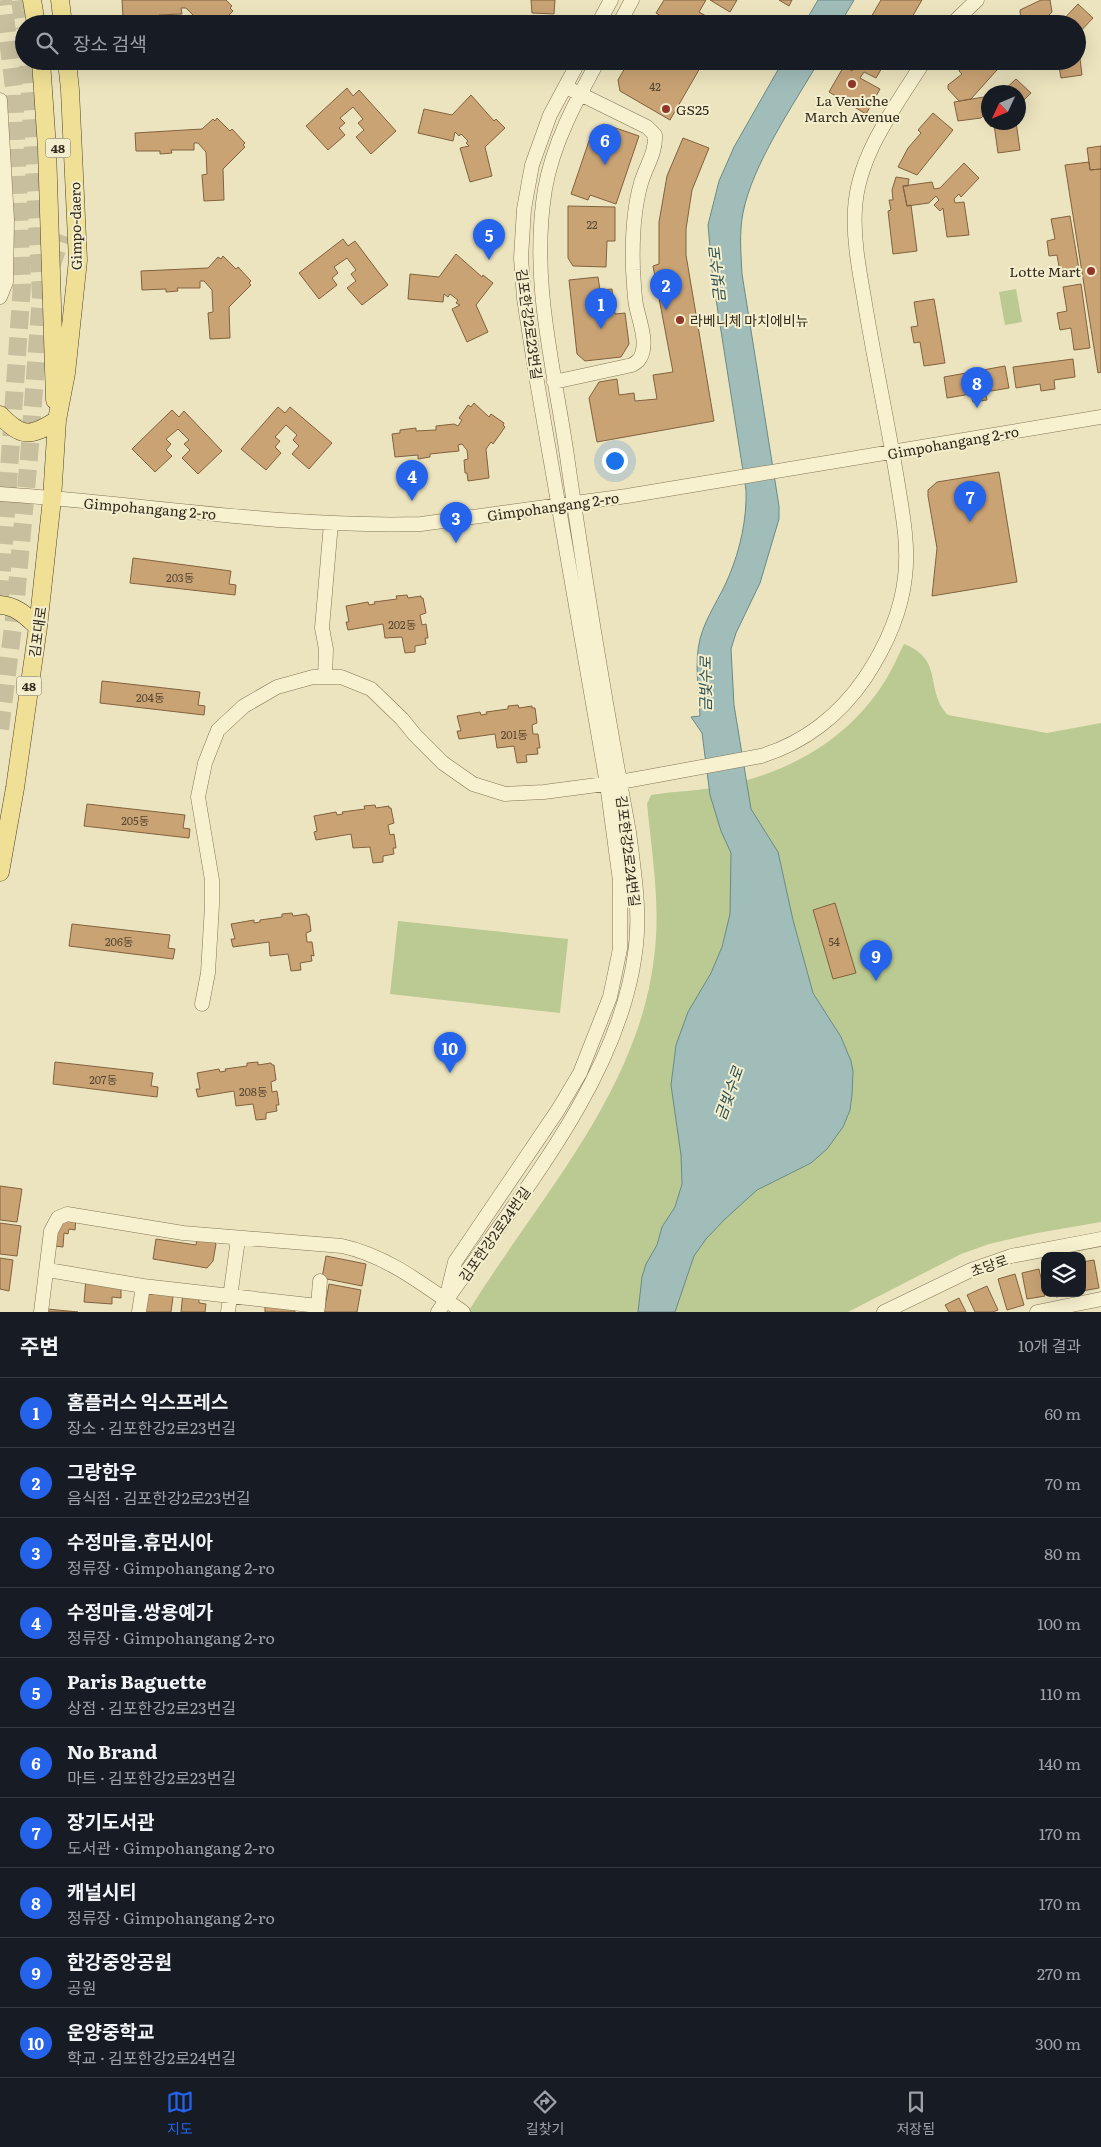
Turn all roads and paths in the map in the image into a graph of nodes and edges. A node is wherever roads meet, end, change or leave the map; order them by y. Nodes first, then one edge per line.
1 (32, 0) edge
2 (43, 0) edge
3 (60, 0) edge
4 (611, 0) edge
5 (632, 0) edge
6 (977, 0) edge
7 (34, 15) edge
8 (46, 15) edge
9 (62, 15) edge
10 (603, 15) edge
11 (624, 15) edge
12 (961, 15) edge
13 (41, 70) edge
14 (53, 70) edge
15 (67, 70) edge
16 (573, 70) edge
17 (593, 70) edge
18 (918, 70) edge
19 (565, 86) junction
20 (580, 94) junction
21 (0, 100) edge
22 (62, 235) tunnel mouth
23 (0, 297) edge
24 (554, 382) junction
25 (0, 415) edge
26 (1101, 417) edge
27 (57, 420) junction
28 (893, 453) junction
29 (0, 494) edge
30 (52, 499) junction
31 (566, 504) junction
32 (330, 523) junction
33 (0, 605) edge
34 (38, 627) junction
35 (325, 677) junction
36 (613, 783) junction
37 (0, 872) edge
38 (202, 1004) dead end
39 (238, 1239) junction
40 (1101, 1239) edge
41 (48, 1270) junction
42 (320, 1281) dead end
43 (142, 1286) junction
44 (230, 1298) junction
45 (1101, 1299) edge
46 (442, 1306) edge
47 (317, 1309) edge
48 (1065, 1309) edge
49 (892, 1310) edge
50 (42, 1312) edge
51 (139, 1312) edge
52 (228, 1312) edge
53 (463, 1312) edge
54 (1037, 1312) edge

1 - 7 main road
2 - 8 main road
3 - 9 main road
4 - 10 street
5 - 11 street
6 - 12 street
13 - 27 main road
14 - 22 main road, 48
15 - 27 main road, Gimpo-daero
16 - 19 street, 김포한강2로23번길
17 - 20 street, 김포한강2로23번길
18 - 28 street
19 - 20 street
19 - 31 street, 김포한강2로23번길
20 - 24 street, 김포한강2로23번길
20 - 24 street
21 - 23 street
24 - 31 street, 김포한강2로23번길
25 - 27 main road
26 - 28 street, Gimpohangang 2-ro
27 - 30 main road, 김포대로 / 48
28 - 31 street, Gimpohangang 2-ro
28 - 36 street
29 - 30 street, Gimpohangang 2-ro
30 - 32 street, Gimpohangang 2-ro
30 - 34 main road, 김포대로 / 48
31 - 32 street, Gimpohangang 2-ro
31 - 36 street, 김포한강2로24번길
32 - 35 street
33 - 34 main road
34 - 37 main road, 김포대로 / 48
35 - 36 street
35 - 38 street
36 - 46 street, 김포한강2로24번길
39 - 41 street
39 - 44 street
39 - 46 street
40 - 49 street, 초당로
41 - 43 street
41 - 50 street
42 - 47 street
43 - 44 street
43 - 51 street
44 - 47 street
44 - 52 street
45 - 48 street
46 - 53 street
48 - 54 street

